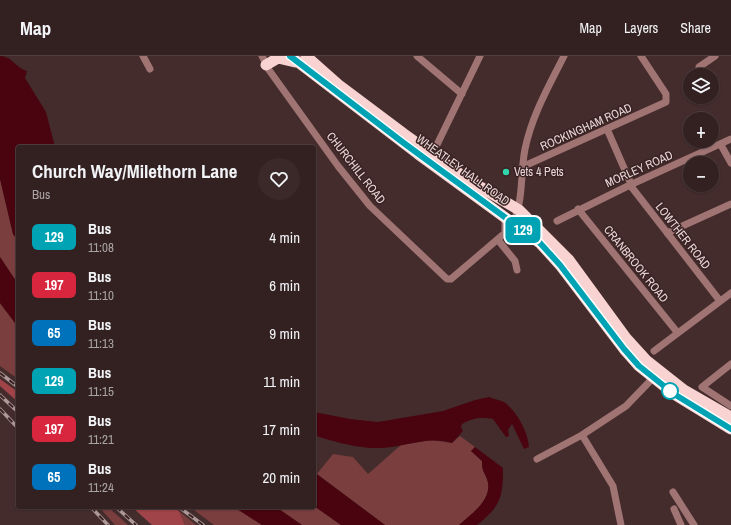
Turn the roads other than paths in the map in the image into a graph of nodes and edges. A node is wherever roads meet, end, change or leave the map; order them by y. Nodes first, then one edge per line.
1 (143, 56) edge
2 (290, 56) edge
3 (417, 56) edge
4 (480, 56) edge
5 (564, 56) edge
6 (641, 56) edge
7 (715, 56) edge
8 (303, 60) edge
9 (264, 61) edge
10 (699, 68) edge
11 (150, 69) dead end
12 (462, 94) junction
13 (607, 129) junction
14 (731, 139) edge
15 (721, 145) junction
16 (432, 155) junction
17 (731, 163) edge
18 (522, 167) junction
19 (630, 185) junction
20 (731, 204) edge
21 (578, 210) junction
22 (513, 217) junction
23 (557, 221) dead end
24 (525, 231) junction
25 (505, 233) junction
26 (667, 233) junction
27 (498, 240) junction
28 (517, 270) dead end
29 (731, 292) edge
30 (720, 301) junction
31 (677, 332) junction
32 (654, 351) dead end
33 (731, 364) edge
34 (653, 378) junction
35 (731, 406) edge
36 (731, 417) edge
37 (731, 429) edge
38 (582, 435) junction
39 (537, 459) dead end
40 (674, 492) dead end
41 (674, 509) dead end
42 (621, 525) edge
43 (681, 525) edge
44 (694, 525) edge

1 - 11 street
2 - 8 highway, WHEATLEY HALL ROAD
3 - 12 street
4 - 12 street
5 - 18 street
6 - 13 street, ROCKINGHAM ROAD
7 - 10 street
8 - 9 highway
8 - 16 highway, WHEATLEY HALL ROAD
8 - 22 highway, WHEATLEY HALL ROAD
9 - 27 street, CHURCHILL ROAD
12 - 16 street
13 - 18 street, ROCKINGHAM ROAD
13 - 19 street, LOWTHER ROAD
14 - 15 street, MORLEY ROAD
15 - 17 street
15 - 19 street, MORLEY ROAD
16 - 22 highway, WHEATLEY HALL ROAD
18 - 22 street
19 - 21 street, MORLEY ROAD
19 - 26 street, LOWTHER ROAD
20 - 26 street
21 - 23 street, MORLEY ROAD
21 - 31 street, CRANBROOK ROAD
22 - 24 highway, WHEATLEY HALL ROAD
22 - 25 street
22 - 36 highway, WHEATLEY HALL ROAD
24 - 25 street
24 - 34 highway, WHEATLEY HALL ROAD
25 - 27 street
26 - 30 street, LOWTHER ROAD
27 - 28 street
29 - 30 street
30 - 31 street
31 - 32 street
33 - 35 street
34 - 37 highway, WHEATLEY HALL ROAD
34 - 38 street
38 - 39 street
38 - 42 street
40 - 44 street
41 - 43 street

